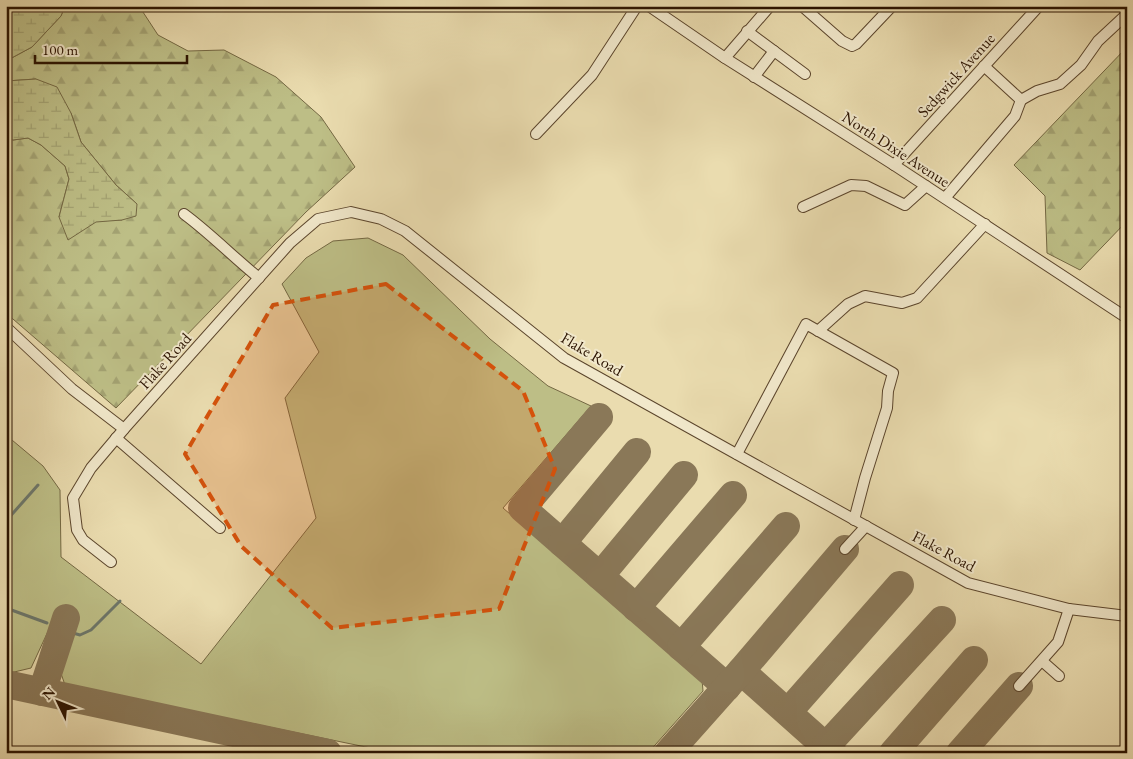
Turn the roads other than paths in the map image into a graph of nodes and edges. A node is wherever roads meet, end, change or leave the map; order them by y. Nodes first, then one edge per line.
1 (638, 6) edge
2 (649, 6) edge
3 (770, 6) edge
4 (802, 6) edge
5 (892, 6) edge
6 (1039, 6) edge
7 (1127, 14) edge
8 (747, 31) junction
9 (774, 51) junction
10 (725, 58) junction
11 (984, 66) junction
12 (805, 74) dead end
13 (754, 77) junction
14 (1021, 100) junction
15 (536, 134) dead end
16 (894, 164) junction
17 (926, 186) junction
18 (945, 198) junction
19 (803, 208) dead end
20 (184, 214) dead end
21 (985, 224) junction
22 (259, 278) junction
23 (1127, 318) edge
24 (6, 327) edge
25 (818, 331) junction
26 (124, 429) junction
27 (116, 438) junction
28 (737, 454) junction
29 (854, 520) junction
30 (866, 526) junction
31 (220, 528) dead end
32 (845, 549) dead end
33 (110, 562) dead end
34 (1069, 609) junction
35 (1127, 616) edge
36 (1042, 661) junction
37 (1059, 676) dead end
38 (1018, 686) dead end

1 - 15 street
2 - 10 street, North Dixie Avenue
3 - 8 street
4 - 5 street
6 - 11 street, Sedgwick Avenue
7 - 14 street
8 - 9 street
8 - 10 street
9 - 12 street
9 - 13 street
10 - 13 street, North Dixie Avenue
11 - 14 street
11 - 16 street, Sedgwick Avenue
13 - 16 street, North Dixie Avenue
14 - 18 street
16 - 17 street, North Dixie Avenue
17 - 18 street, North Dixie Avenue
17 - 19 street
18 - 21 street, North Dixie Avenue
20 - 22 street
21 - 23 street, North Dixie Avenue
21 - 25 street
22 - 26 street, Flake Road
22 - 28 street, Flake Road
24 - 26 street
25 - 28 street
25 - 29 street
26 - 27 street, Flake Road
27 - 31 street
27 - 33 street, Flake Road
28 - 29 street, Flake Road
29 - 30 street, Flake Road
30 - 32 street
30 - 34 street, Flake Road
34 - 35 street, Flake Road
34 - 36 street
36 - 37 street
36 - 38 street

